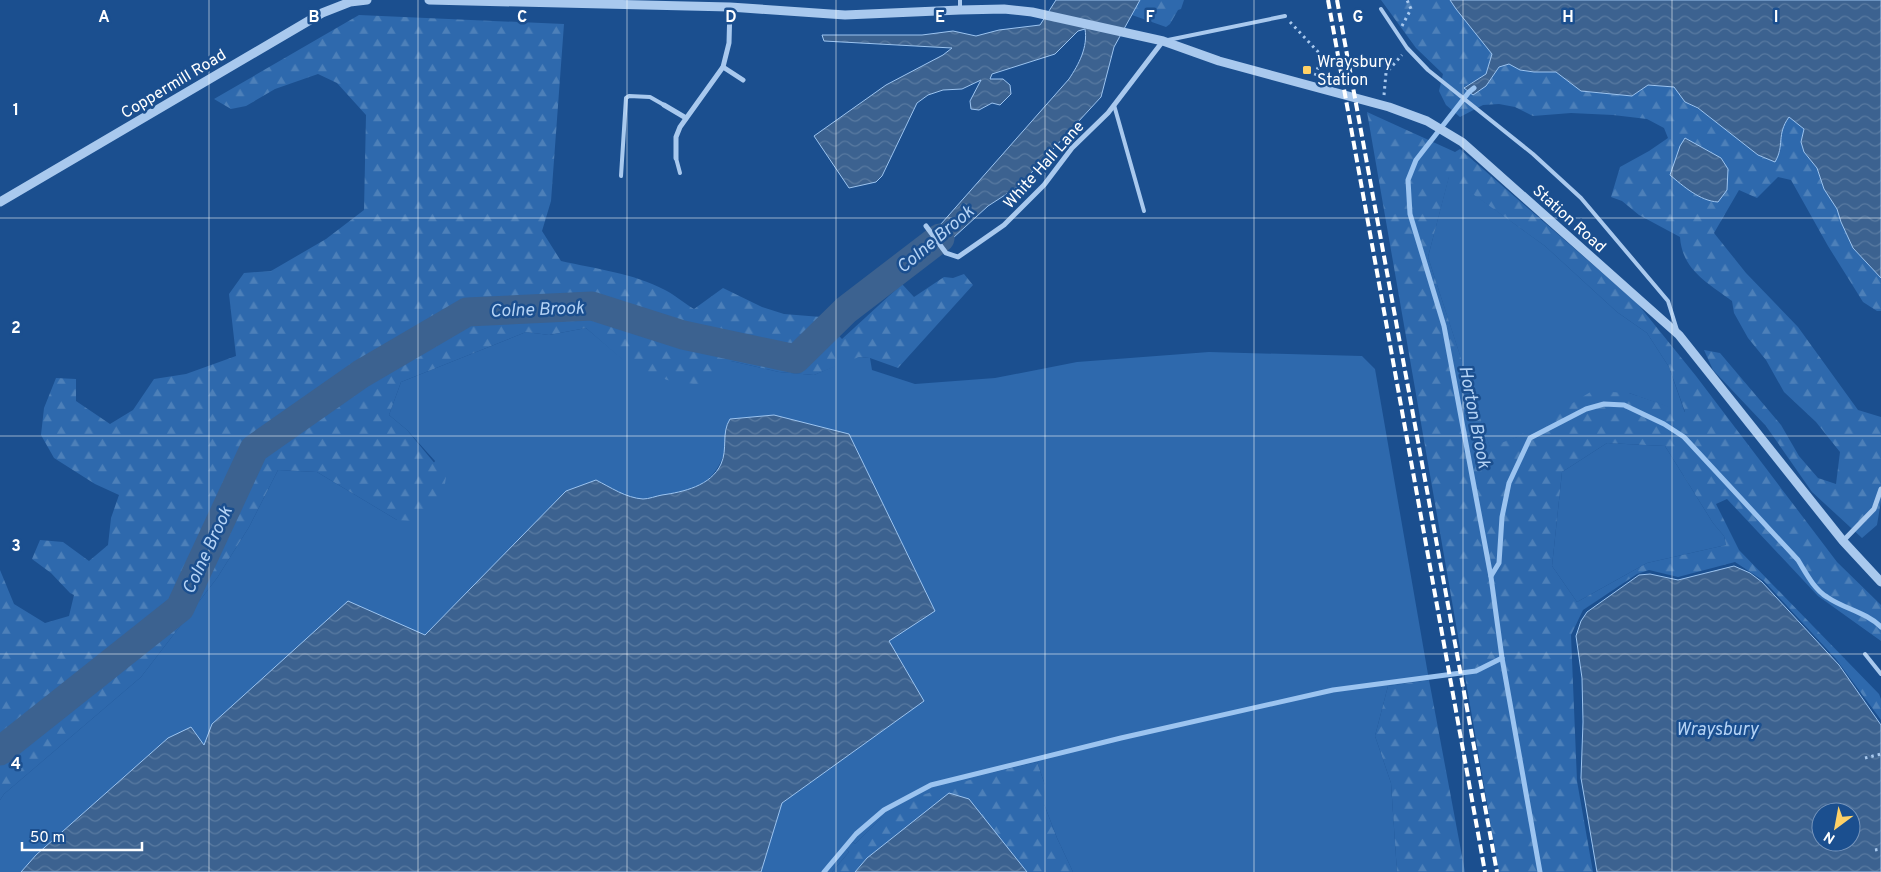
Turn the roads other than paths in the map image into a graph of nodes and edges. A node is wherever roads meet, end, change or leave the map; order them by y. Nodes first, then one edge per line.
1 (367, 0) edge
2 (429, 0) edge
3 (960, 0) edge
4 (730, 7) junction
5 (1381, 9) dead end
6 (960, 10) junction
7 (1285, 16) road end
8 (1163, 41) junction
9 (723, 67) junction
10 (743, 80) dead end
11 (664, 105) joint
12 (1114, 105) junction
13 (686, 118) junction
14 (676, 158) joint
15 (680, 173) dead end
16 (621, 176) dead end
17 (0, 202) edge
18 (1144, 211) dead end
19 (926, 226) dead end
20 (1679, 335) junction
21 (1881, 489) edge
22 (1843, 541) junction
23 (1881, 582) edge
24 (1865, 654) dead end
25 (1881, 674) edge

1 - 17 street, Coppermill Road
2 - 4 street
3 - 6 lane
4 - 6 street
4 - 9 street
5 - 20 lane
6 - 8 street, Station Road
7 - 8 lane
8 - 12 street, White Hall Lane
8 - 20 street, Station Road
9 - 10 street
9 - 13 street
11 - 13 street
11 - 16 lane
12 - 18 lane
12 - 19 street, White Hall Lane
13 - 14 street
14 - 15 lane
20 - 22 street, Station Road
21 - 22 street
22 - 23 street, Station Road
24 - 25 lane

